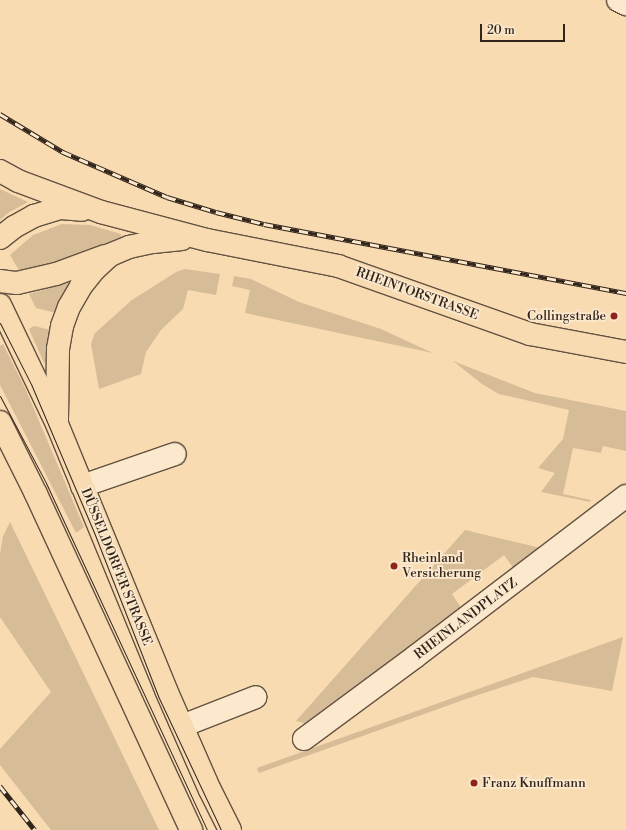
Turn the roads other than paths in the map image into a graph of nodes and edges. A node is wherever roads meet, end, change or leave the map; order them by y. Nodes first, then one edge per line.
1 (618, 0) edge
2 (626, 4) edge
3 (0, 172) edge
4 (101, 212) junction
5 (0, 238) edge
6 (207, 240) junction
7 (110, 255) junction
8 (0, 281) edge
9 (0, 306) edge
10 (626, 352) edge
11 (0, 422) edge
12 (57, 424) junction
13 (175, 454) dead end
14 (82, 486) junction
15 (620, 501) edge
16 (256, 697) dead end
17 (182, 726) junction
18 (304, 739) dead end
19 (191, 830) edge
20 (230, 830) edge

1 - 2 lane
3 - 4 main road, RHEINTORSTRASSE
4 - 5 main road, RHEINTORSTRASSE
4 - 6 main road, RHEINTORSTRASSE
6 - 7 main road, RHEINTORSTRASSE
6 - 10 main road, RHEINTORSTRASSE
7 - 8 main road
7 - 12 main road, RHEINTORSTRASSE
9 - 12 main road, DÜSSELDORFER STRASSE
11 - 19 main road
12 - 14 main road, DÜSSELDORFER STRASSE
13 - 14 lane
14 - 17 main road, DÜSSELDORFER STRASSE
15 - 18 lane, RHEINLANDPLATZ
16 - 17 lane
17 - 20 main road, DÜSSELDORFER STRASSE

